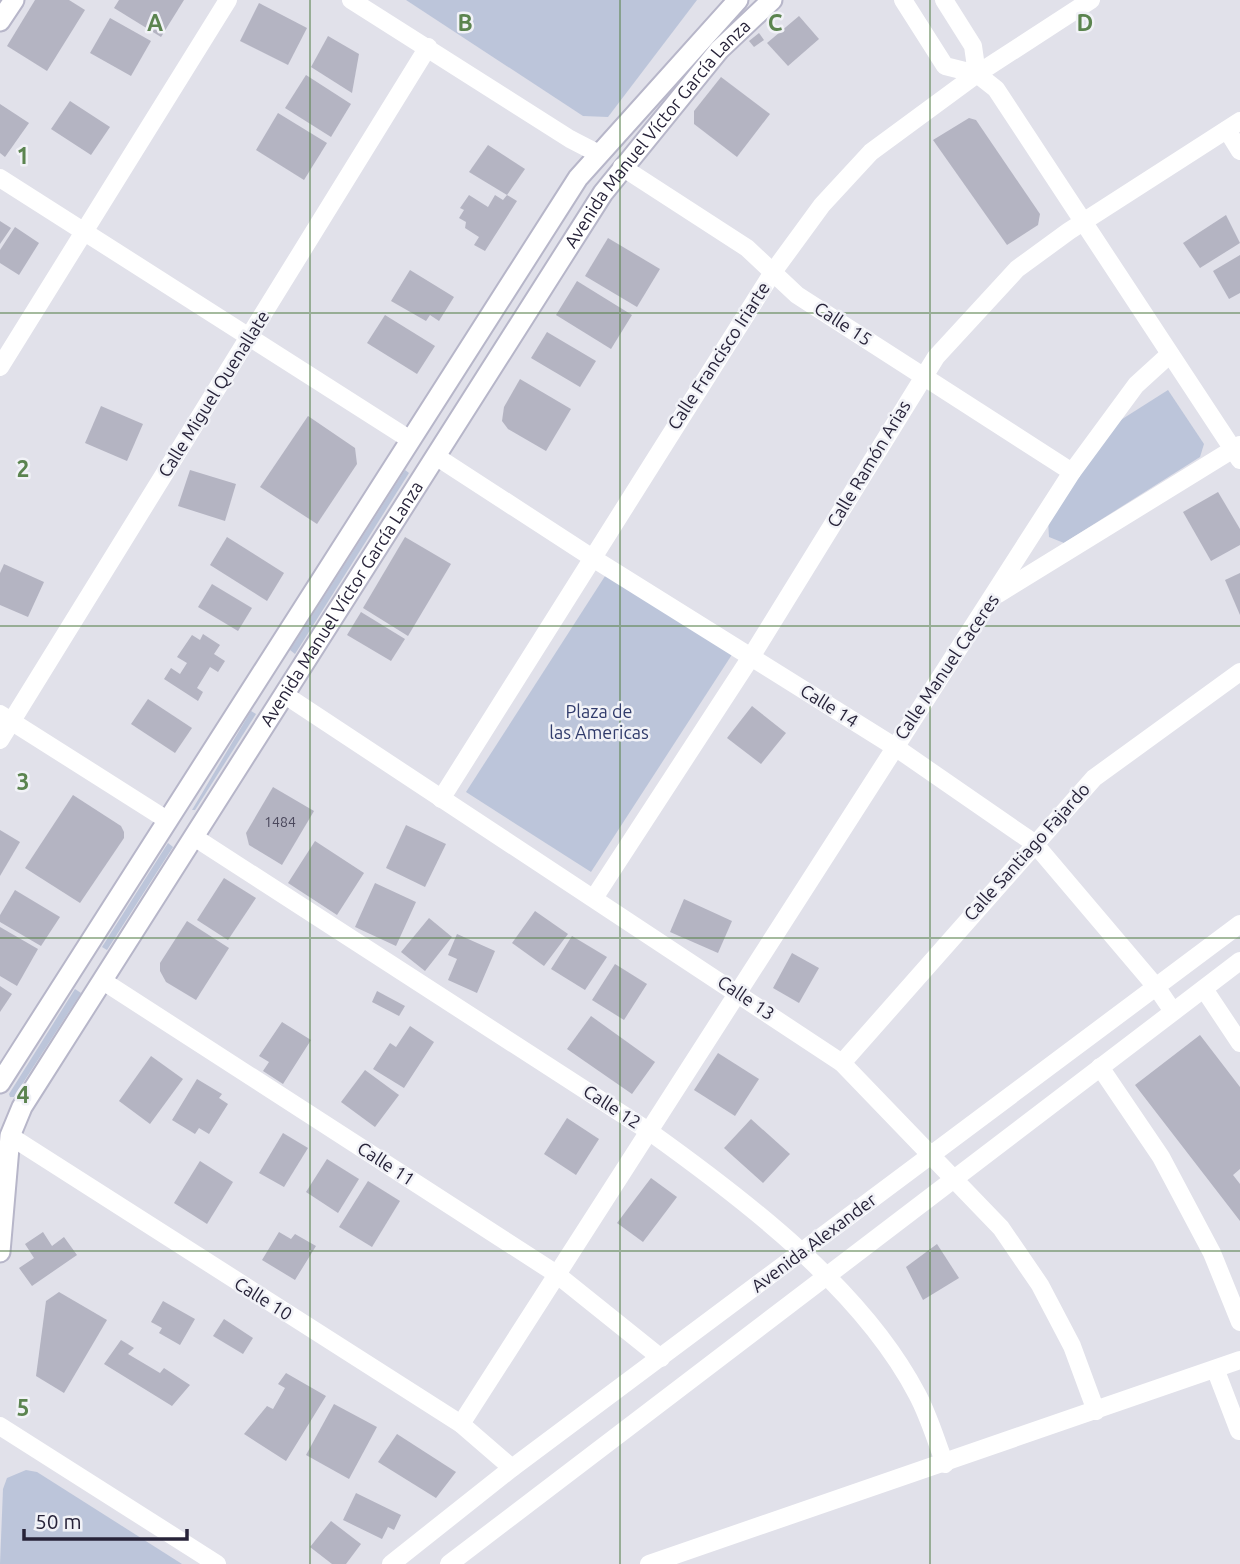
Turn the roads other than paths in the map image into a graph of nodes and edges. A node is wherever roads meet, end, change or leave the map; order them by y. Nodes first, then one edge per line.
1 (13, 0) edge
2 (228, 0) edge
3 (351, 0) edge
4 (738, 0) edge
5 (772, 0) edge
6 (903, 0) edge
7 (944, 0) edge
8 (1091, 0) edge
9 (0, 21) edge
10 (428, 47) junction
11 (977, 74) junction
12 (1233, 126) edge
13 (1240, 151) edge
14 (599, 154) junction
15 (622, 167) junction
16 (0, 178) edge
17 (1084, 223) junction
18 (85, 232) junction
19 (773, 272) junction
20 (250, 335) junction
21 (1170, 354) junction
22 (0, 367) edge
23 (923, 376) junction
24 (409, 439) junction
25 (1238, 451) edge
26 (437, 457) junction
27 (1072, 471) junction
28 (591, 557) junction
29 (995, 596) junction
30 (751, 657) junction
31 (1240, 672) edge
32 (258, 678) junction
33 (285, 695) junction
34 (6, 718) edge
35 (0, 740) edge
36 (895, 747) junction
37 (441, 799) junction
38 (167, 820) junction
39 (194, 837) junction
40 (1034, 843) junction
41 (594, 898) junction
42 (1240, 924) edge
43 (1240, 961) edge
44 (76, 964) junction
45 (103, 981) junction
46 (1157, 988) junction
47 (1204, 989) junction
48 (738, 992) junction
49 (1172, 1010) junction
50 (1240, 1043) edge
51 (842, 1063) junction
52 (1100, 1067) junction
53 (0, 1083) edge
54 (650, 1132) junction
55 (5, 1133) edge
56 (932, 1156) junction
57 (955, 1177) junction
58 (0, 1252) edge
59 (802, 1252) junction
60 (555, 1273) junction
61 (827, 1279) junction
62 (1240, 1322) edge
63 (661, 1358) junction
64 (1240, 1360) edge
65 (1216, 1371) junction
66 (1096, 1411) junction
67 (461, 1424) junction
68 (0, 1426) edge
69 (1240, 1432) edge
70 (945, 1464) junction
71 (512, 1468) junction
72 (217, 1564) edge
73 (391, 1564) edge
74 (449, 1564) edge
75 (649, 1564) edge

1 - 9 main road
2 - 18 street
3 - 10 street
4 - 14 main road, Avenida Manuel Víctor García Lanza
5 - 15 main road, Avenida Manuel Víctor García Lanza
6 - 11 street
7 - 11 street
8 - 11 street, Calle Francisco Iriarte
10 - 14 street
10 - 20 street, Calle Miguel Quenallate
11 - 17 street
11 - 19 street, Calle Francisco Iriarte
12 - 13 street
12 - 17 street, Calle Ramón Arias
14 - 15 main road
14 - 24 main road, Avenida Manuel Víctor García Lanza
15 - 19 street, Calle 15
15 - 26 main road, Avenida Manuel Víctor García Lanza
16 - 18 street
17 - 21 street
17 - 23 street, Calle Ramón Arias
18 - 20 street
18 - 22 street
19 - 23 street, Calle 15
19 - 28 street, Calle Francisco Iriarte
20 - 24 street
20 - 34 street, Calle Miguel Quenallate
21 - 25 street
21 - 27 street, Calle Manuel Caceres
23 - 27 street, Calle 15
23 - 30 street, Calle Ramón Arias
24 - 26 main road
24 - 32 main road, Avenida Manuel Víctor García Lanza
25 - 29 street
26 - 28 street, Calle 14
26 - 33 main road, Avenida Manuel Víctor García Lanza
27 - 29 street, Calle Manuel Caceres
28 - 30 street, Calle 14
28 - 37 street, Calle Francisco Iriarte
29 - 36 street, Calle Manuel Caceres
30 - 36 street, Calle 14
30 - 41 street, Calle Ramón Arias
31 - 40 street, Calle Santiago Fajardo
32 - 33 main road
32 - 38 main road, Avenida Manuel Víctor García Lanza
33 - 37 street, Calle 13
33 - 39 main road, Avenida Manuel Víctor García Lanza
34 - 35 street, Calle Miguel Quenallate
34 - 38 street
36 - 40 street, Calle 14
36 - 48 street, Calle Manuel Caceres
37 - 41 street, Calle 13
38 - 39 main road
38 - 44 main road, Avenida Manuel Víctor García Lanza
39 - 45 main road, Avenida Manuel Víctor García Lanza
39 - 54 street, Calle 12
40 - 46 street, Calle 14
40 - 51 street, Calle Santiago Fajardo
41 - 48 street, Calle 13
42 - 46 street, Avenida Alexander
43 - 47 street, Avenida Alexander
44 - 45 main road
44 - 53 main road, Avenida Manuel Víctor García Lanza
45 - 55 main road, Avenida Manuel Víctor García Lanza
45 - 60 street, Calle 11
46 - 49 street, Calle 14
46 - 56 street, Avenida Alexander
47 - 49 street, Avenida Alexander
47 - 50 street
48 - 51 street, Calle 13
48 - 54 street, Calle Manuel Caceres
49 - 52 street, Avenida Alexander
51 - 56 street, Calle 13
52 - 57 street, Avenida Alexander
52 - 62 street
54 - 59 street, Calle 12
54 - 60 street, Calle Manuel Caceres
55 - 58 main road, Avenida Manuel Víctor García Lanza
55 - 67 street, Calle 10
56 - 57 street, Calle 13
56 - 59 street, Avenida Alexander
57 - 61 street, Avenida Alexander
57 - 66 street, Calle 13
59 - 61 street, Calle 12
59 - 63 street, Avenida Alexander
60 - 63 street, Calle 11
60 - 67 street, Calle Manuel Caceres
61 - 70 street, Calle 12
61 - 74 street, Avenida Alexander
63 - 71 street, Avenida Alexander
64 - 65 street
65 - 66 street
65 - 69 street
66 - 70 street
67 - 71 street, Calle 10
68 - 72 street
70 - 75 street
71 - 73 street, Avenida Alexander

